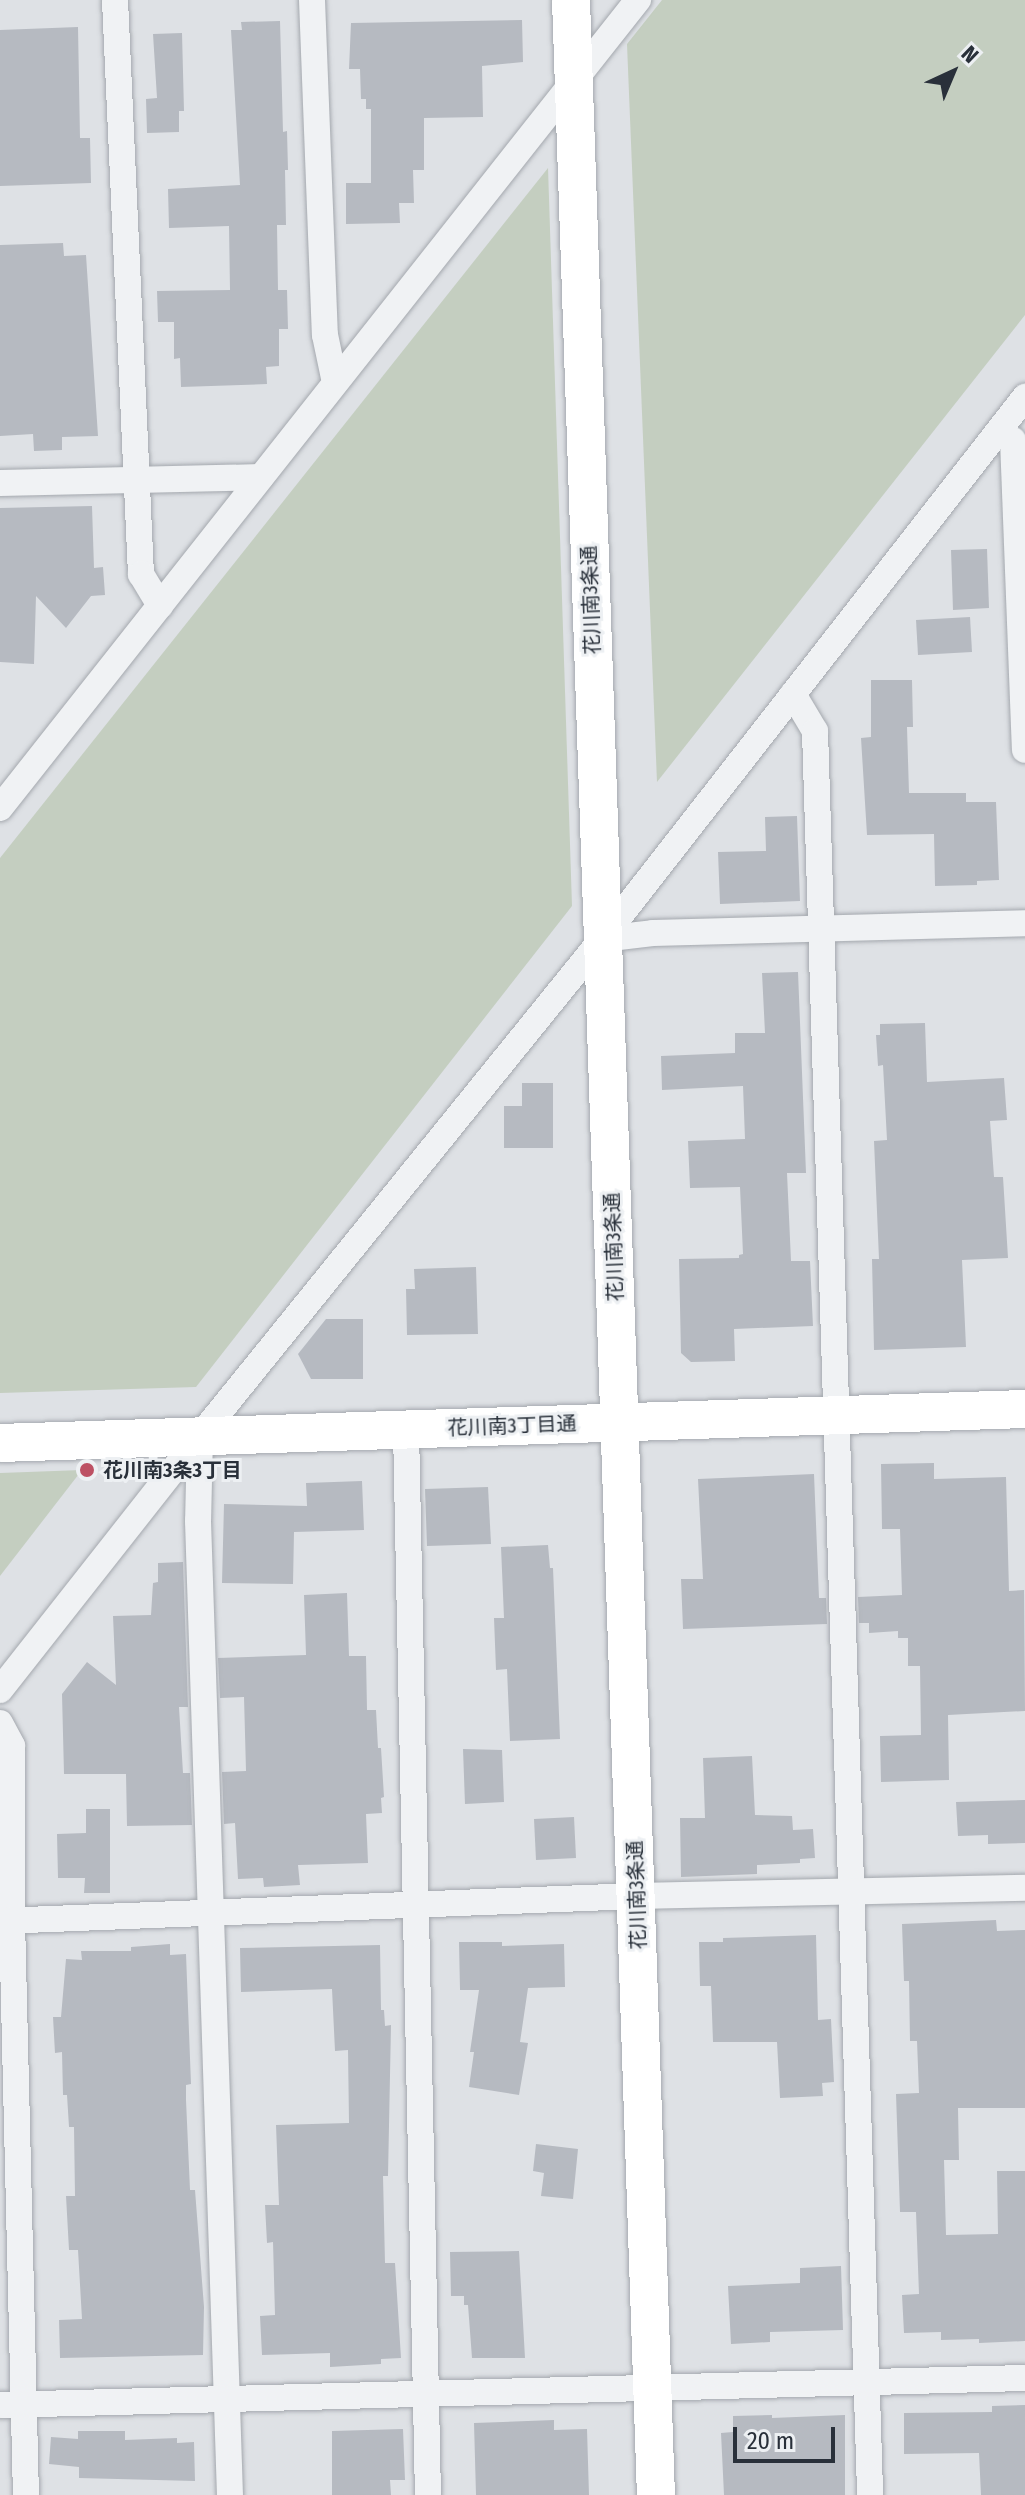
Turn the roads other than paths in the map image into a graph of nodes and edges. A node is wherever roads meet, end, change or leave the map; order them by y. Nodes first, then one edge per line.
1 (115, 0) edge
2 (312, 0) edge
3 (571, 0) edge
4 (638, 0) edge
5 (574, 81) junction
6 (335, 383) junction
7 (1025, 397) edge
8 (1010, 440) edge
9 (261, 477) junction
10 (136, 480) junction
11 (0, 483) edge
12 (160, 606) junction
13 (793, 694) junction
14 (1025, 750) edge
15 (0, 808) edge
16 (1025, 923) edge
17 (820, 930) junction
18 (602, 939) junction
19 (1025, 1409) edge
20 (835, 1415) junction
21 (621, 1422) junction
22 (406, 1429) junction
23 (200, 1436) junction
24 (0, 1443) edge
25 (0, 1690) edge
26 (0, 1723) edge
27 (1025, 1888) edge
28 (851, 1892) junction
29 (637, 1896) junction
30 (414, 1905) junction
31 (212, 1912) junction
32 (6, 1920) edge
33 (1025, 2378) edge
34 (867, 2383) junction
35 (653, 2388) junction
36 (426, 2394) junction
37 (227, 2399) junction
38 (12, 2404) edge
39 (26, 2495) edge
40 (230, 2495) edge
41 (428, 2495) edge
42 (656, 2495) edge
43 (870, 2495) edge

1 - 10 street
2 - 6 street
3 - 5 street, 花川南3条通
4 - 5 street
5 - 6 street
5 - 18 street, 花川南3条通
6 - 9 street
7 - 8 street
8 - 13 street
8 - 14 street
9 - 10 street
9 - 12 street
10 - 11 street
10 - 12 street
12 - 15 street
13 - 17 street
13 - 18 street
16 - 17 street
17 - 18 street
17 - 20 street
18 - 21 street, 花川南3条通
18 - 23 street
19 - 20 street, 花川南3丁目通
20 - 21 street, 花川南3丁目通
20 - 28 street
21 - 22 street, 花川南3丁目通
21 - 29 street, 花川南3条通
22 - 23 street, 花川南3丁目通
22 - 30 street
23 - 24 street, 花川南3丁目通
23 - 25 street
23 - 31 street
26 - 32 street
27 - 28 street
28 - 29 street
28 - 34 street
29 - 30 street
29 - 35 street, 花川南3条通
30 - 31 street
30 - 36 street
31 - 32 street
31 - 37 street
32 - 38 street
33 - 34 street
34 - 35 street
34 - 43 street
35 - 36 street
35 - 42 street, 花川南3条通
36 - 37 street
36 - 41 street
37 - 38 street
37 - 40 street
38 - 39 street

